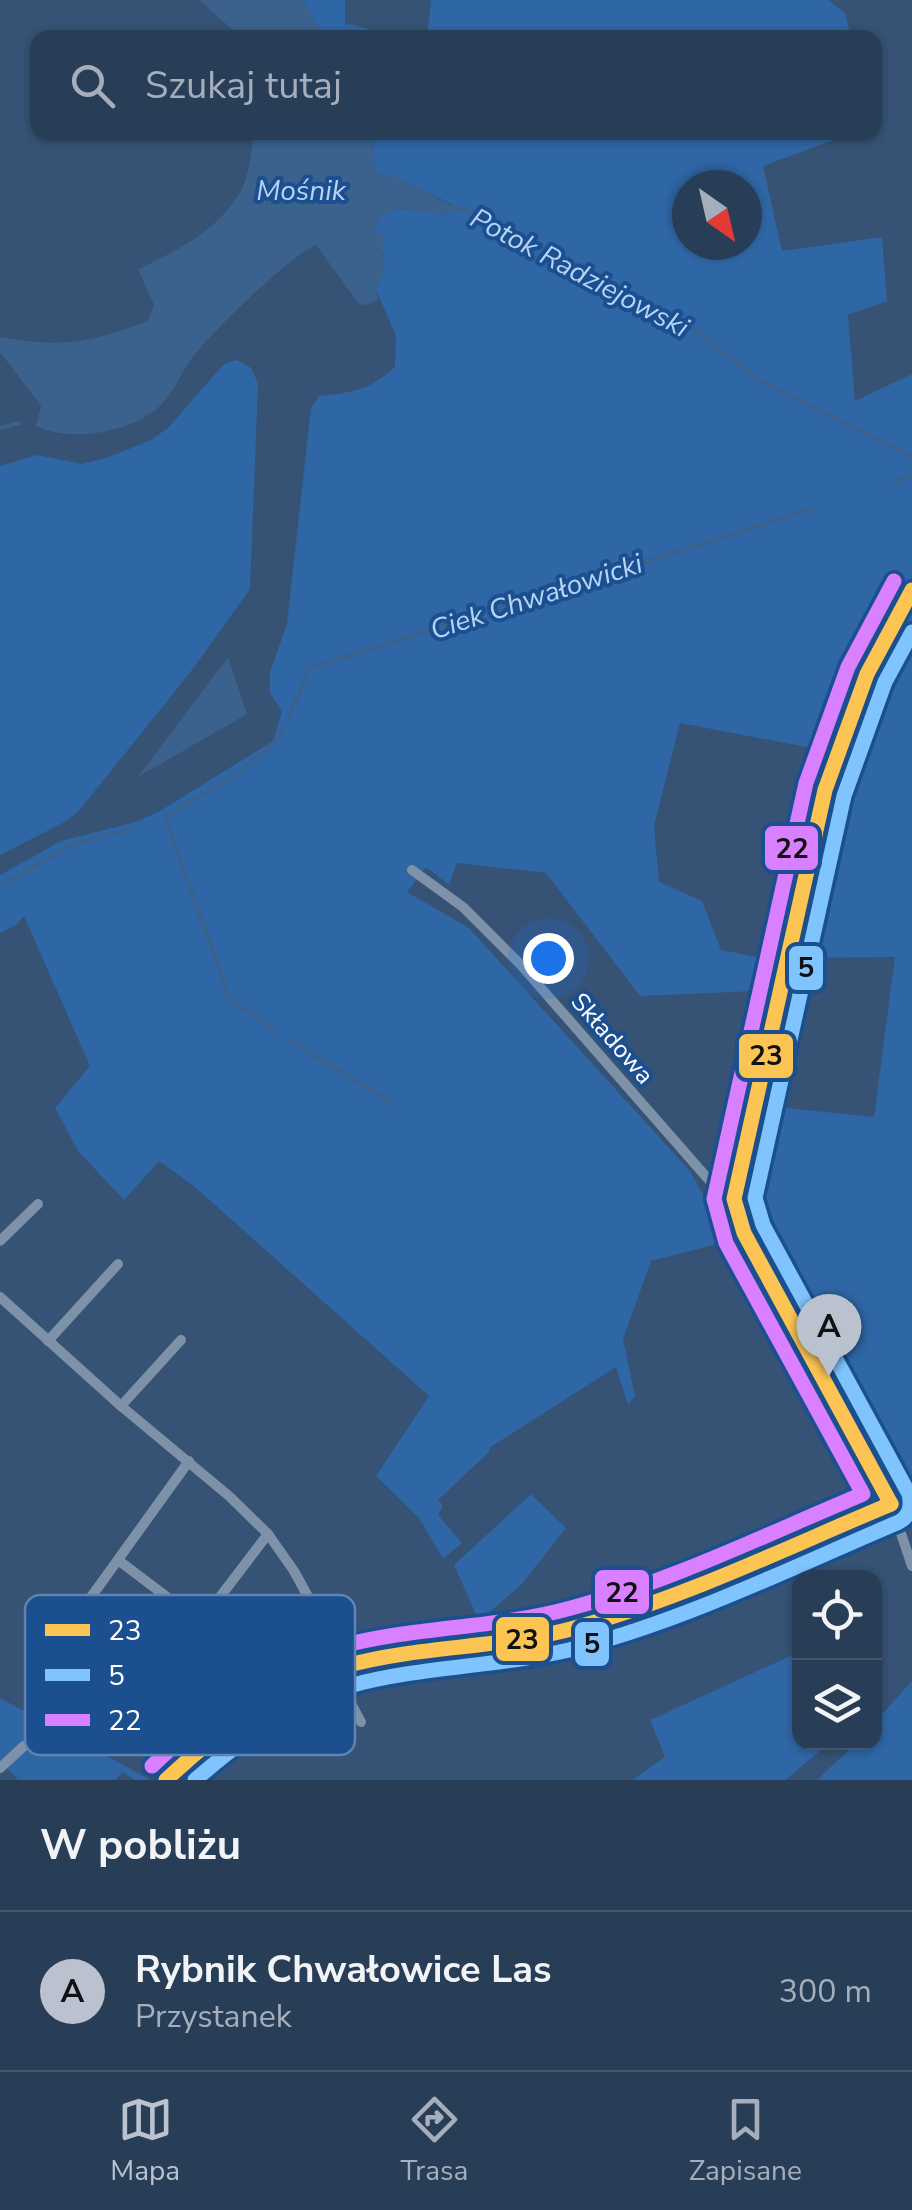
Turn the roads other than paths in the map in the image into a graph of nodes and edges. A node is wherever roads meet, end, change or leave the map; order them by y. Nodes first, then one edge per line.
1 (912, 590) edge
2 (412, 870) dead end
3 (734, 1198) junction
4 (38, 1204) dead end
5 (0, 1242) edge
6 (118, 1264) dead end
7 (0, 1297) edge
8 (48, 1340) junction
9 (181, 1340) dead end
10 (121, 1406) junction
11 (189, 1461) junction
12 (912, 1494) edge
13 (891, 1504) junction
14 (268, 1534) junction
15 (118, 1560) junction
16 (912, 1566) edge
17 (93, 1595) edge
18 (164, 1595) edge
19 (221, 1595) edge
20 (305, 1595) edge
21 (355, 1666) edge
22 (355, 1707) edge
23 (361, 1722) dead end
24 (24, 1746) dead end
25 (196, 1755) edge
26 (213, 1755) edge
27 (187, 1761) junction
28 (0, 1768) edge
29 (166, 1780) edge

1 - 3 street
2 - 3 street, Składowa
3 - 13 street
4 - 5 street
6 - 8 street
7 - 8 street
8 - 10 street
9 - 10 street
10 - 11 street
11 - 14 street
11 - 15 street
12 - 13 street
13 - 16 street
13 - 21 street
14 - 19 street
14 - 20 street
15 - 17 street
15 - 18 street
22 - 23 street
24 - 28 street
25 - 27 street
26 - 27 street
27 - 29 street

